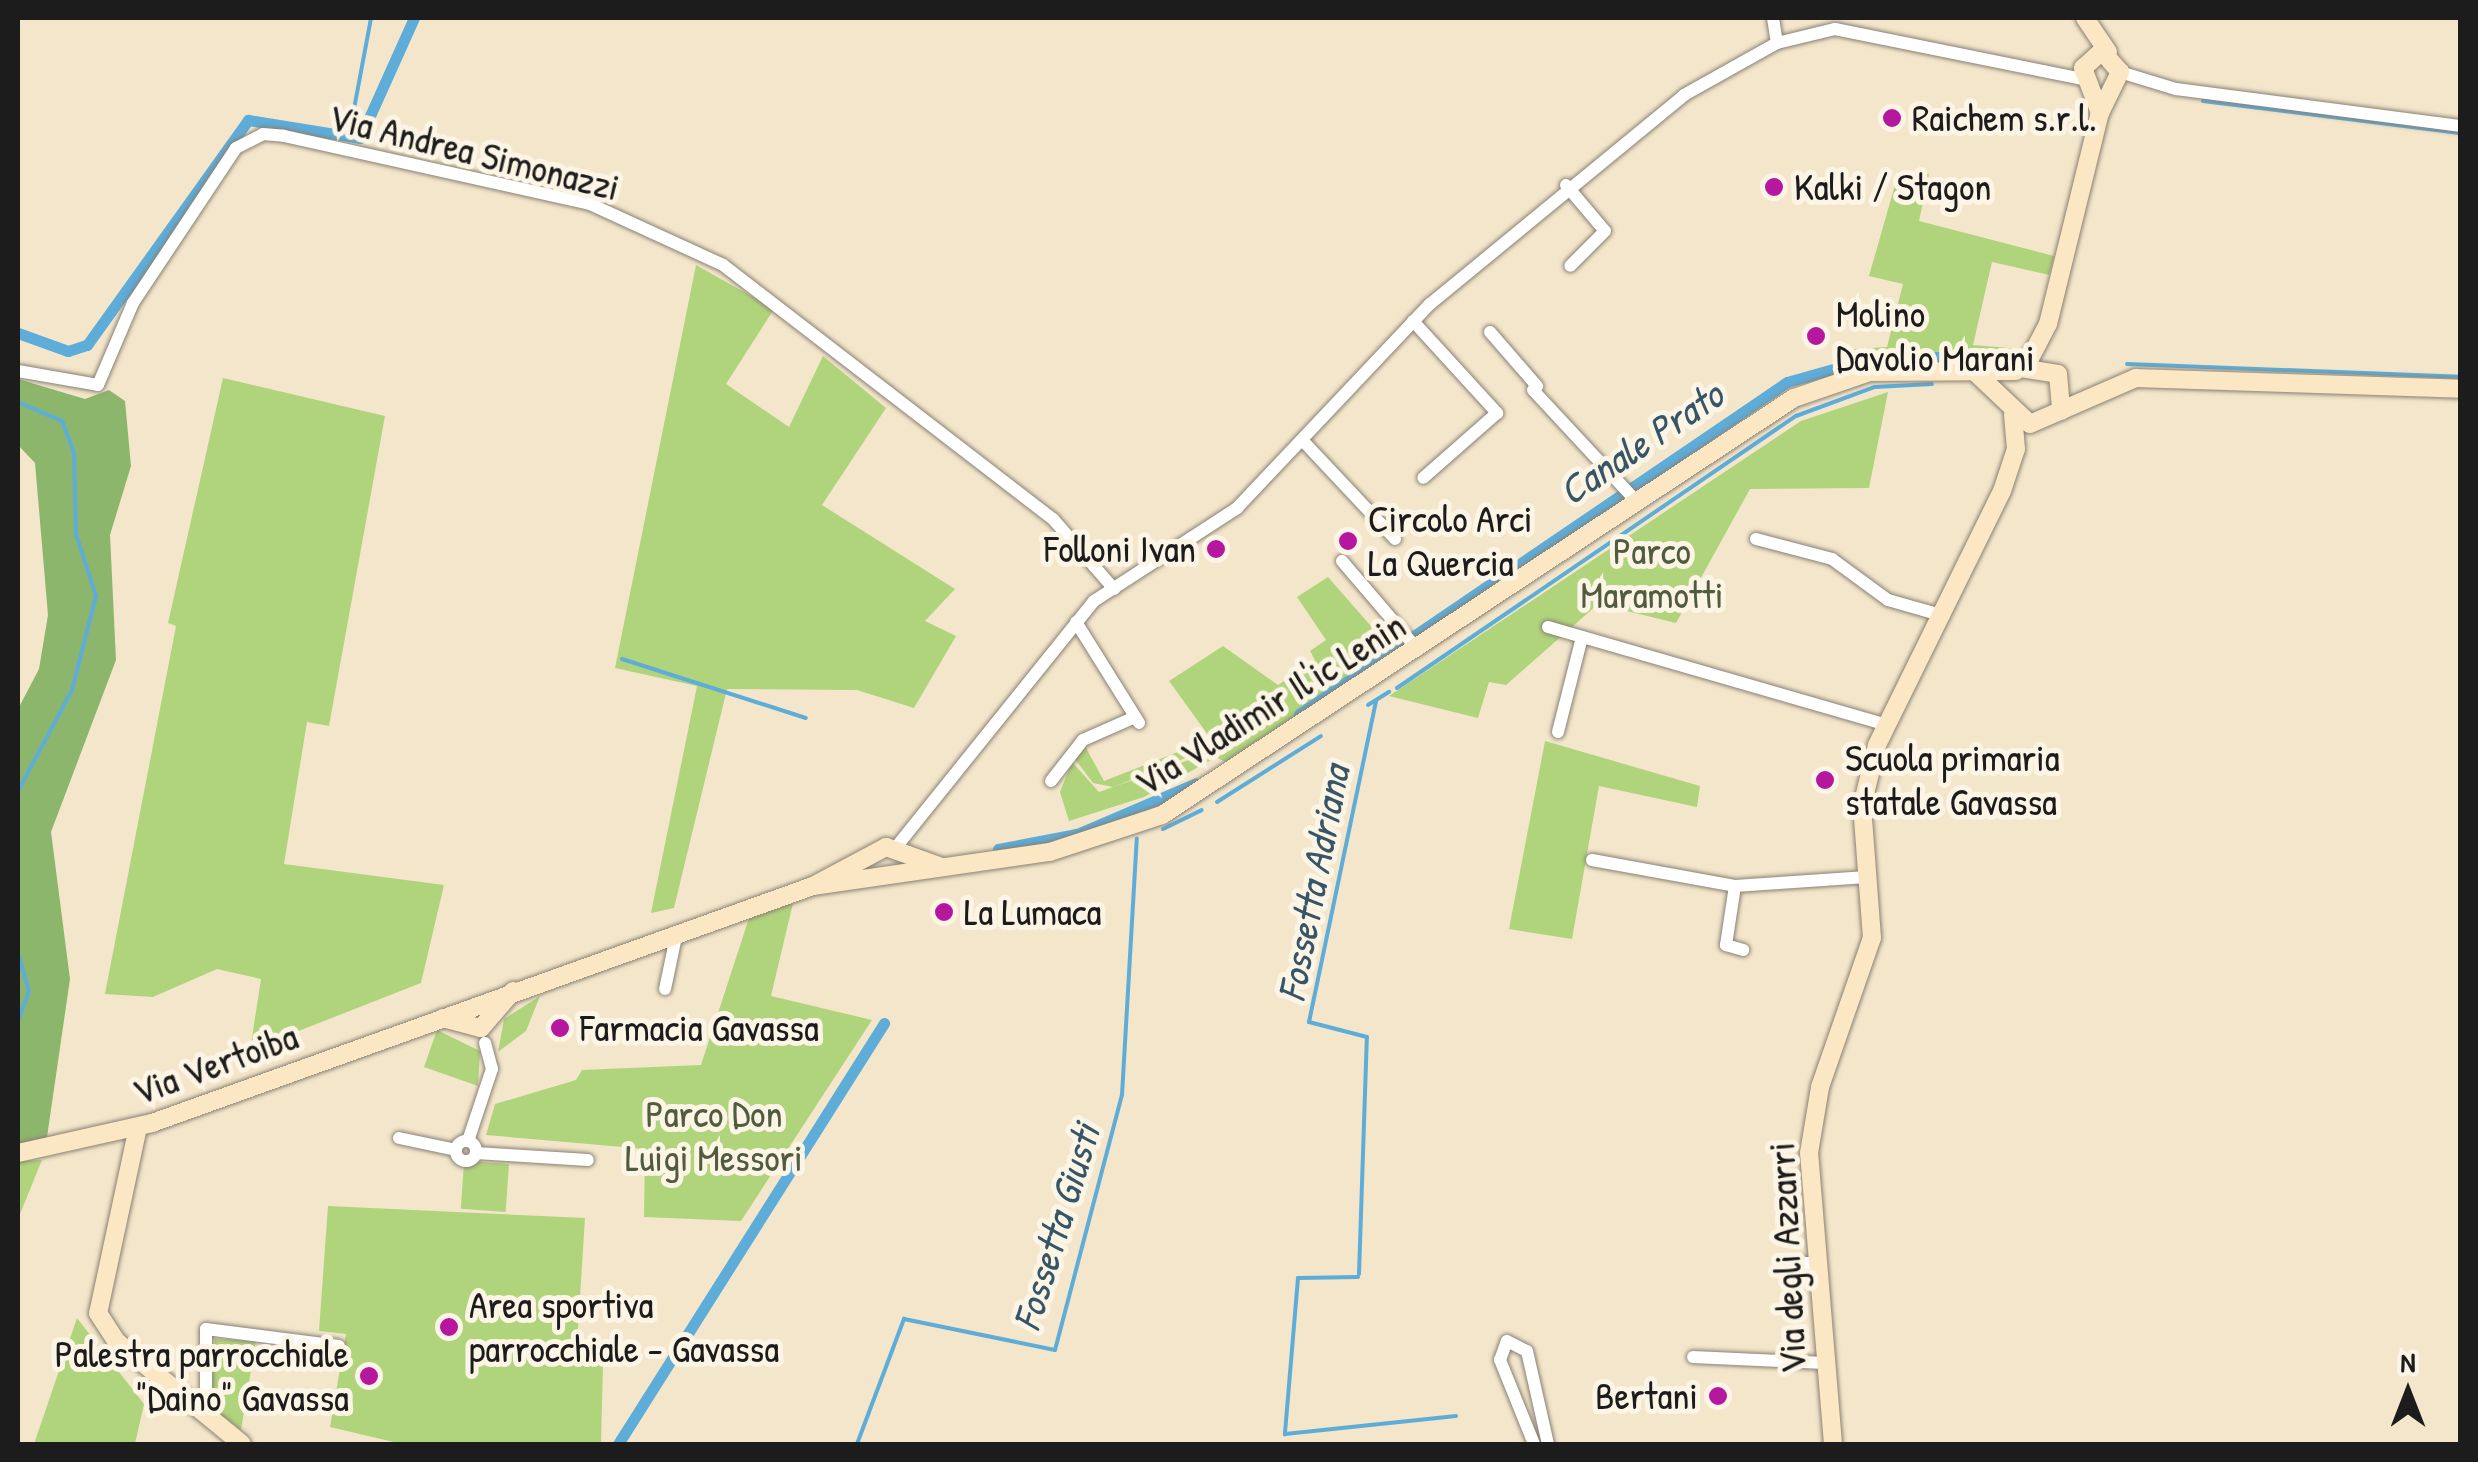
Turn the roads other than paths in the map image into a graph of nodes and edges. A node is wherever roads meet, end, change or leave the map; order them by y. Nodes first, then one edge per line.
1 (1774, 18) edge
2 (2086, 21) edge
3 (1777, 43) junction
4 (2097, 73) junction
5 (2460, 126) edge
6 (1566, 185) junction
7 (1570, 266) dead end
8 (1413, 321) junction
9 (2048, 324) junction
10 (1490, 332) dead end
11 (2021, 369) junction
12 (18, 372) edge
13 (1976, 373) junction
14 (2058, 375) junction
15 (2104, 385) junction
16 (2460, 389) edge
17 (2010, 408) junction
18 (2061, 411) junction
19 (2040, 424) junction
20 (1304, 442) junction
21 (2016, 449) junction
22 (1424, 478) dead end
23 (1630, 494) junction
24 (1395, 539) dead end
25 (1756, 539) dead end
26 (1342, 561) dead end
27 (1114, 588) junction
28 (1944, 616) junction
29 (1076, 622) junction
30 (1548, 628) dead end
31 (1582, 638) junction
32 (1414, 646) junction
33 (1886, 725) junction
34 (1558, 732) dead end
35 (1051, 781) dead end
36 (903, 852) junction
37 (875, 858) junction
38 (1592, 860) dead end
39 (948, 868) junction
40 (881, 878) junction
41 (902, 878) junction
42 (1867, 878) junction
43 (813, 886) junction
44 (1735, 886) junction
45 (677, 929) junction
46 (1743, 950) dead end
47 (665, 989) dead end
48 (478, 1023) junction
49 (138, 1127) junction
50 (400, 1138) dead end
51 (462, 1146) junction
52 (18, 1153) edge
53 (588, 1160) dead end
54 (1795, 1263) dead end
55 (1816, 1263) junction
56 (339, 1346) dead end
57 (1693, 1357) dead end
58 (1824, 1363) junction
59 (196, 1407) junction
60 (233, 1441) edge
61 (1534, 1444) edge
62 (1548, 1444) edge
63 (1833, 1444) edge

1 - 3 street
2 - 4 main road
2 - 4 main road
3 - 4 street
3 - 6 street
4 - 5 street
4 - 9 main road
6 - 7 street
6 - 8 street
8 - 20 street
8 - 22 street
9 - 11 main road
9 - 14 main road
10 - 23 street
11 - 13 main road, Via Vladimir Il'ic Lenin
11 - 14 main road, Via Vladimir Il'ic Lenin
11 - 17 main road
12 - 27 street, Via Andrea Simonazzi
13 - 17 main road
13 - 23 main road, Via Vladimir Il'ic Lenin
14 - 15 main road, Via Vladimir Il'ic Lenin
14 - 18 main road
15 - 16 main road, Via Vladimir Il'ic Lenin
15 - 18 main road, Via Vladimir Il'ic Lenin
17 - 19 main road
17 - 21 main road, Via degli Azzarri
18 - 19 main road, Via Vladimir Il'ic Lenin
19 - 21 main road, Via degli Azzarri
20 - 24 street
20 - 27 street
21 - 28 main road, Via degli Azzarri
23 - 32 main road, Via Vladimir Il'ic Lenin
25 - 28 street
26 - 32 street, Via Vladimir Il'ic Lenin
27 - 29 street
28 - 33 main road, Via degli Azzarri
29 - 35 street
29 - 36 street
30 - 31 street
31 - 33 street
31 - 34 street
32 - 39 main road, Via Vladimir Il'ic Lenin
33 - 42 main road, Via degli Azzarri
36 - 37 main road
36 - 39 main road, Via Vladimir Il'ic Lenin
36 - 41 main road
37 - 40 main road
37 - 43 main road
38 - 44 street
39 - 41 main road, Via Vladimir Il'ic Lenin
40 - 41 main road, Via Vladimir Il'ic Lenin
40 - 43 main road, Via Vladimir Il'ic Lenin
42 - 44 street
42 - 55 main road, Via degli Azzarri
43 - 45 main road
44 - 46 street
45 - 47 street
45 - 48 main road
48 - 49 main road, Via Vertoiba
48 - 51 street
49 - 52 main road, Via Vertoiba
49 - 59 main road
50 - 51 street
51 - 53 street
54 - 55 street
55 - 58 main road, Via degli Azzarri
56 - 59 street
57 - 58 street
58 - 63 main road, Via degli Azzarri
59 - 60 main road
61 - 62 street

